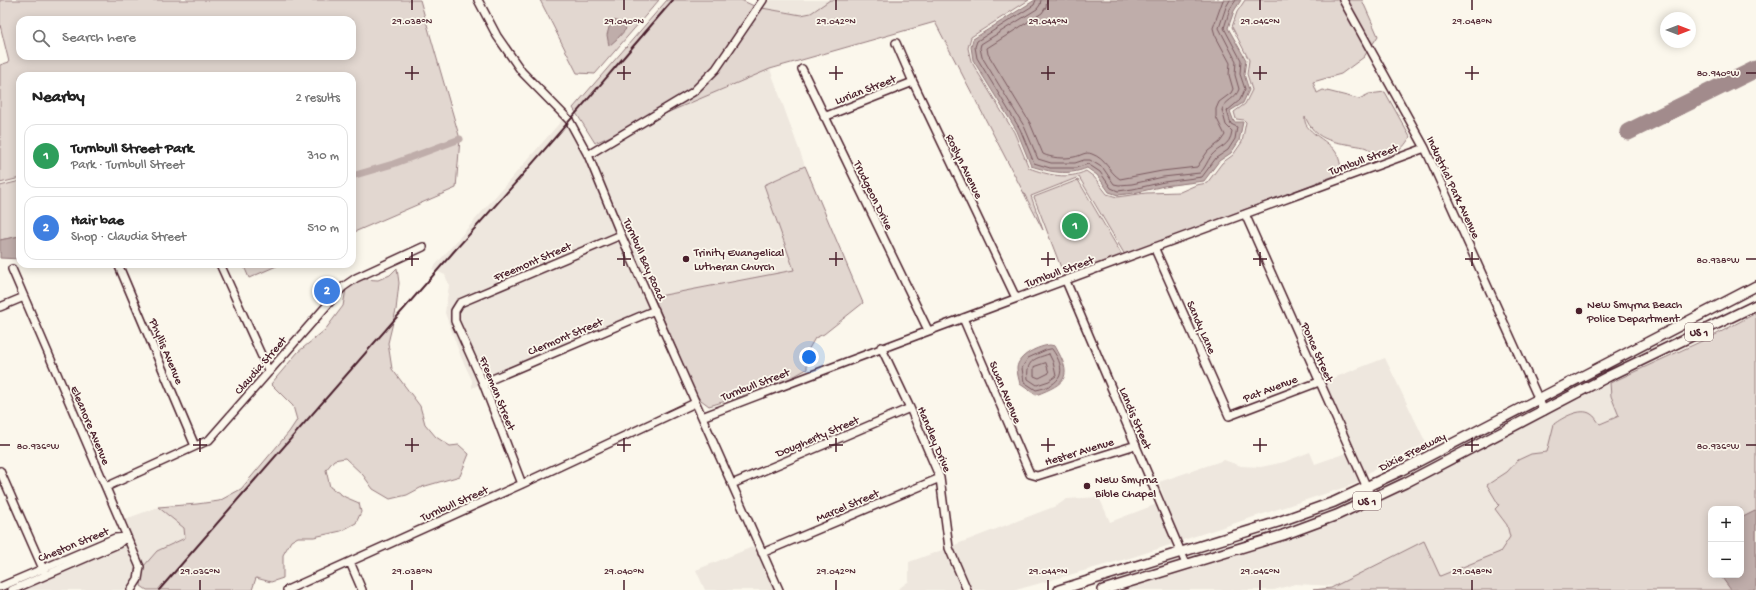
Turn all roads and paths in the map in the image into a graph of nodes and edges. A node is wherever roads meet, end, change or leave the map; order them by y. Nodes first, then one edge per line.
1 (478, 0) edge
2 (763, 0) edge
3 (1343, 0) edge
4 (896, 43) dead end
5 (802, 69) dead end
6 (913, 82) junction
7 (824, 117) junction
8 (1425, 148) junction
9 (588, 155) junction
10 (1245, 214) junction
11 (621, 235) junction
12 (423, 247) dead end
13 (1154, 247) junction
14 (120, 268) edge
15 (222, 268) edge
16 (12, 269) dead end
17 (1066, 281) junction
18 (1756, 286) edge
19 (24, 297) junction
20 (1016, 298) junction
21 (1756, 305) edge
22 (0, 307) edge
23 (655, 310) junction
24 (455, 311) joint
25 (963, 318) junction
26 (928, 330) junction
27 (881, 347) junction
28 (269, 372) junction
29 (1319, 382) junction
30 (483, 383) junction
31 (1538, 399) junction
32 (696, 403) junction
33 (910, 408) junction
34 (1544, 411) junction
35 (1229, 416) joint
36 (702, 417) junction
37 (1136, 445) junction
38 (195, 446) junction
39 (0, 471) edge
40 (1030, 474) joint
41 (940, 478) junction
42 (522, 484) junction
43 (732, 484) junction
44 (106, 487) junction
45 (1366, 488) junction
46 (1372, 499) junction
47 (126, 537) junction
48 (1181, 552) junction
49 (762, 553) junction
50 (350, 562) junction
51 (1186, 564) junction
52 (44, 571) junction
53 (0, 587) edge
54 (12, 590) edge
55 (131, 590) edge
56 (287, 590) edge
57 (362, 590) edge
58 (779, 590) edge
59 (967, 590) edge
60 (1059, 590) edge
61 (1103, 590) edge

1 - 9 street, Turnbull Bay Road
2 - 9 street
3 - 8 street, Industrial Park Avenue
4 - 6 street, Roslyn Avenue
5 - 7 street, Trudgeon Drive
6 - 7 street, Lurian Street
6 - 20 street, Roslyn Avenue
7 - 26 street, Trudgeon Drive
8 - 10 street, Turnbull Street
8 - 31 street, Industrial Park Avenue
9 - 11 street, Turnbull Bay Road
10 - 13 street, Turnbull Street
10 - 29 street, Ponce Street
11 - 23 street, Turnbull Bay Road
11 - 24 street, Freemont Street
12 - 28 street, Claudia Street
13 - 17 street, Turnbull Street
13 - 35 street, Sandy Lane
14 - 38 street, Phyllis Avenue
15 - 28 street
16 - 19 street, Eleanore Avenue
17 - 20 street, Turnbull Street
17 - 37 street, Landis Street
18 - 31 main road, Dixie Freeway / US 1
19 - 22 street
19 - 44 street, Eleanore Avenue
20 - 25 street, Turnbull Street
21 - 34 main road, Dixie Freeway / US 1
23 - 30 street, Clermont Street
23 - 32 street, Turnbull Bay Road
24 - 30 street, Freeman Street
25 - 26 street, Turnbull Street
25 - 40 street, Swan Avenue
26 - 27 street, Turnbull Street
27 - 33 street, Handley Drive
27 - 36 street, Turnbull Street
28 - 38 street, Claudia Street
29 - 35 street, Pat Avenue
29 - 45 street, Ponce Street
30 - 42 street, Freeman Street
31 - 34 street, Industrial Park Avenue
31 - 45 main road, Dixie Freeway / US 1
32 - 36 street, Turnbull Bay Road
32 - 42 street, Turnbull Street
33 - 41 street, Handley Drive
33 - 43 street, Dougherty Street
34 - 46 main road, Dixie Freeway / US 1
36 - 43 street, Turnbull Bay Road
37 - 40 street, Hester Avenue
37 - 48 street, Landis Street
38 - 44 street, Claudia Street
39 - 52 street
41 - 49 street, Marcel Street
41 - 59 street, Handley Drive
42 - 50 street, Turnbull Street
43 - 49 street, Turnbull Bay Road
44 - 47 street, Eleanore Avenue
45 - 46 street, Ponce Street
45 - 48 main road, Dixie Freeway / US 1
46 - 51 main road, Dixie Freeway / US 1
47 - 52 street, Cheston Street
47 - 55 street, Eleanore Avenue
48 - 51 street, Landis Street
48 - 60 main road, Dixie Freeway / US 1
49 - 58 street, Turnbull Bay Road
50 - 56 street, Turnbull Street
50 - 57 street
51 - 61 main road, Dixie Freeway / US 1
52 - 53 street, Cheston Street
52 - 54 street, Cheston Street

